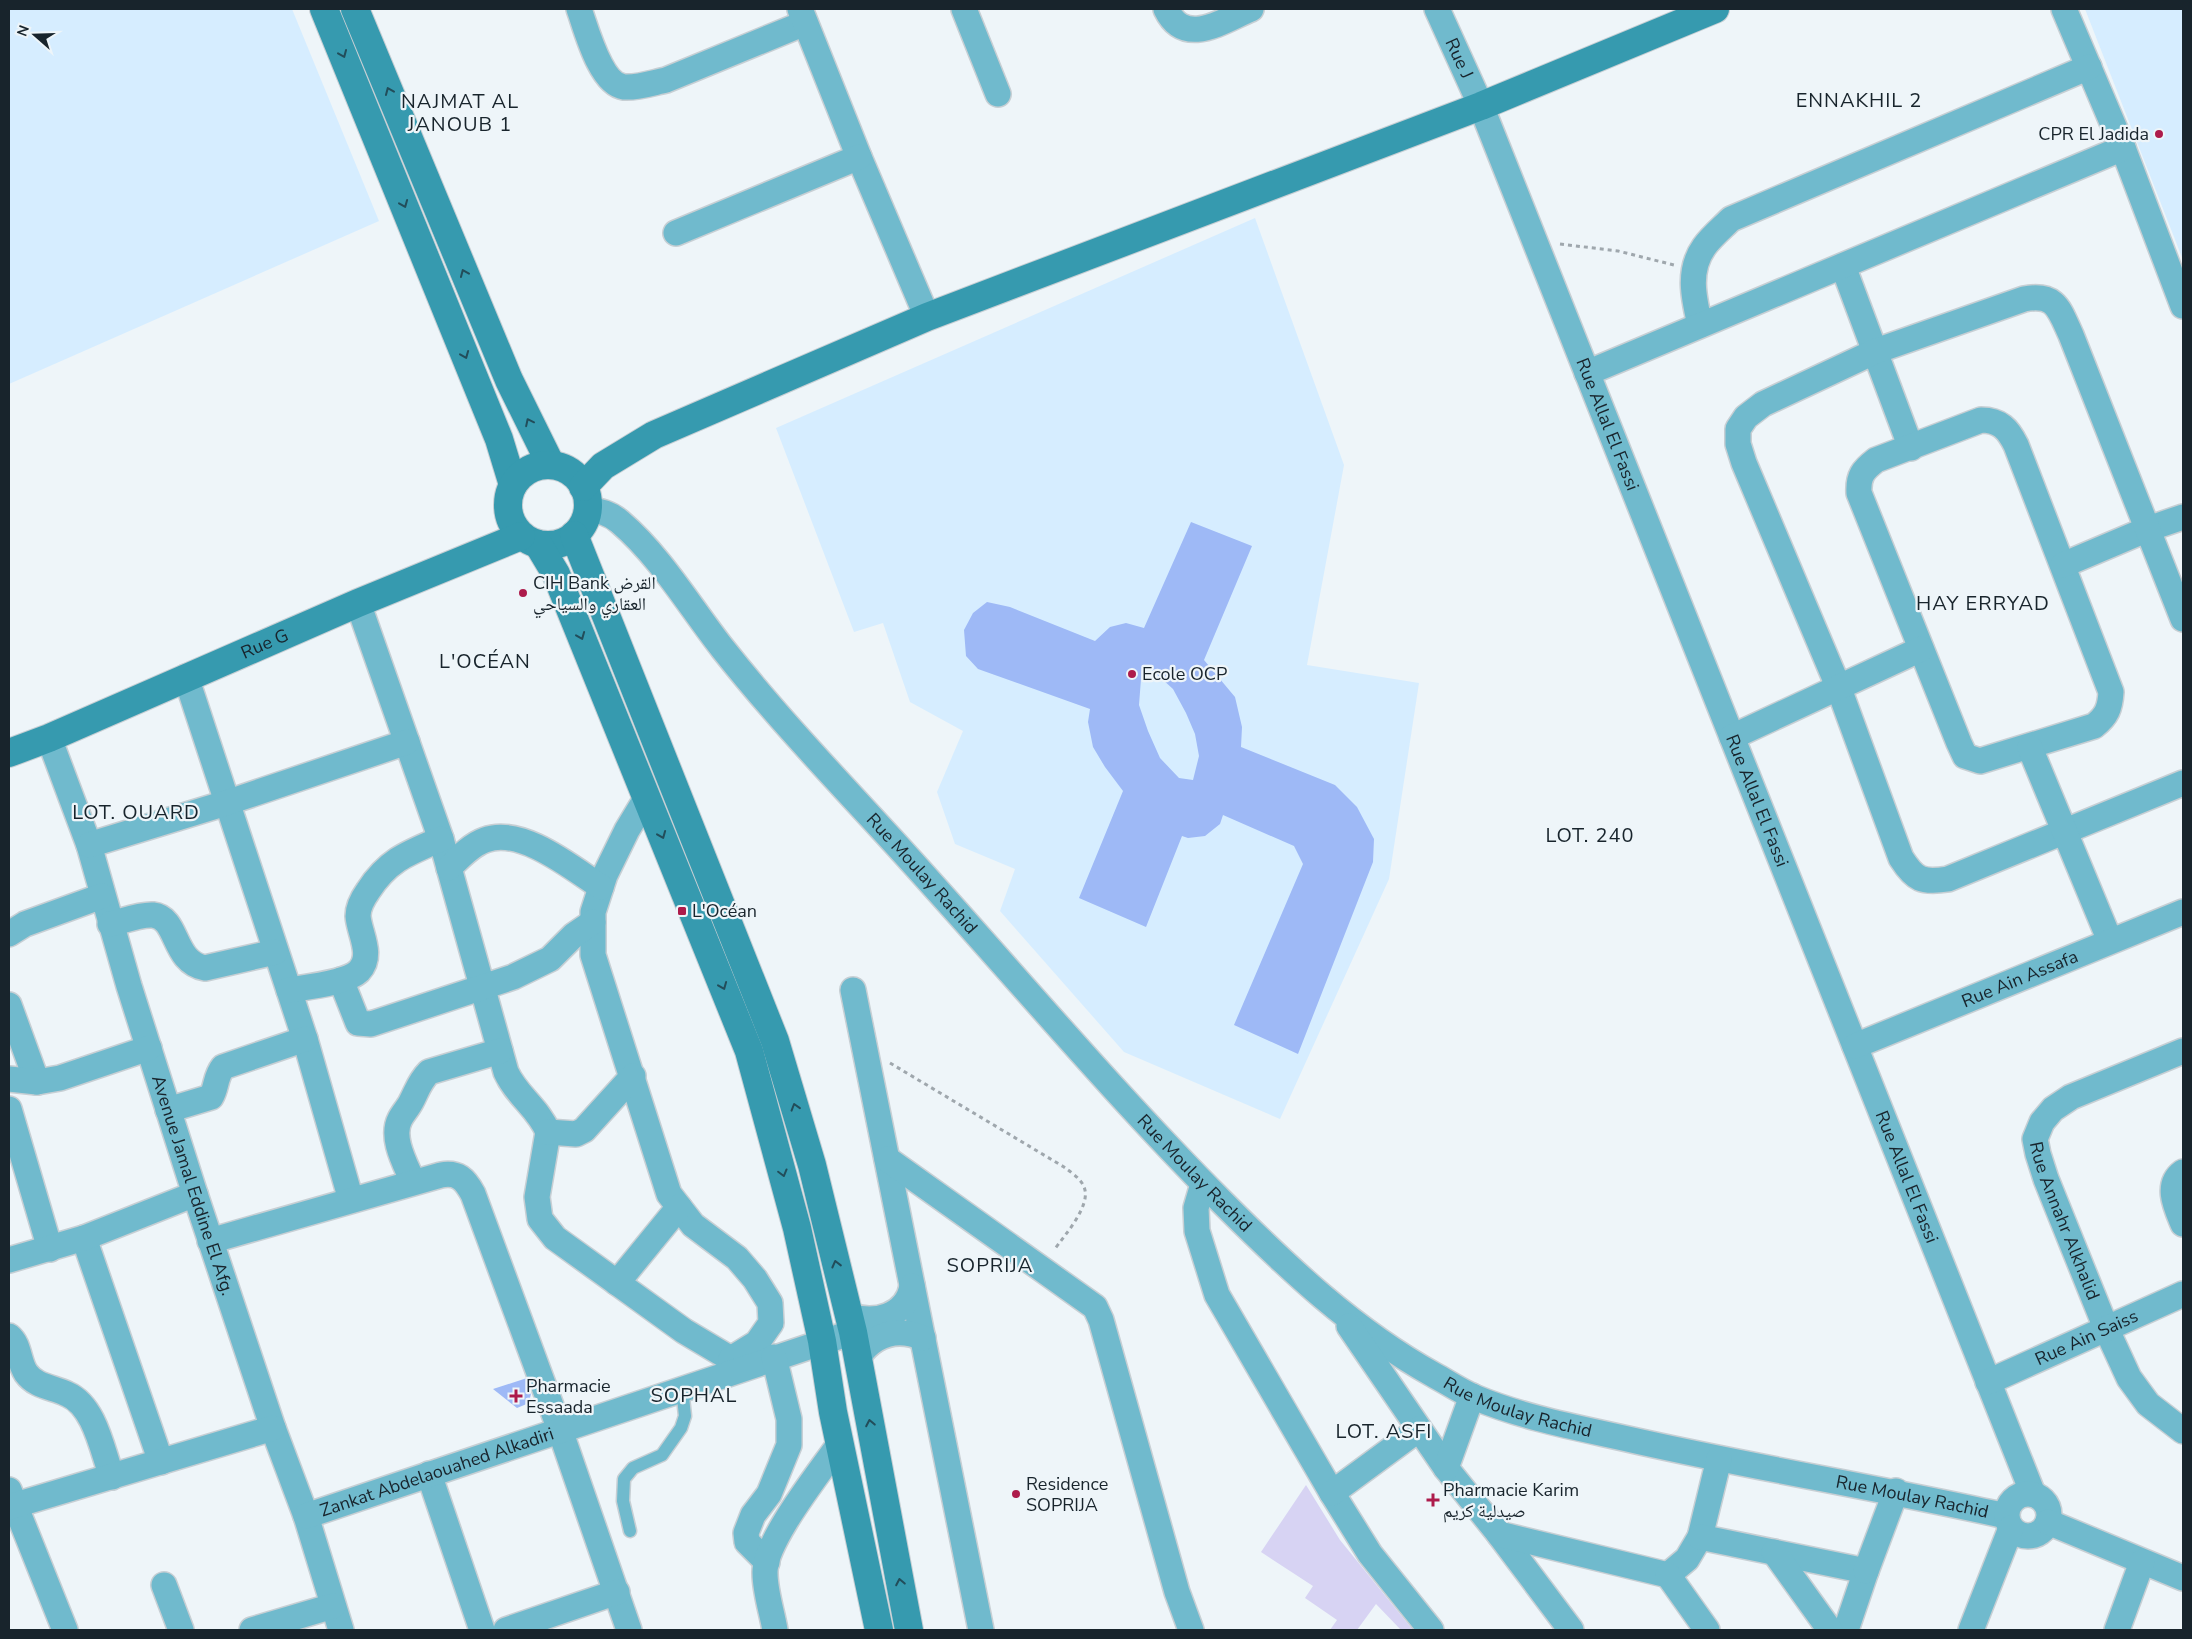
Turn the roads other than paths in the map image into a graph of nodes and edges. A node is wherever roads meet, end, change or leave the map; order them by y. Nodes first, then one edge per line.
1 (324, 9) edge
2 (355, 9) edge
3 (579, 9) edge
4 (964, 9) edge
5 (1166, 9) edge
6 (1252, 9) edge
7 (1437, 9) edge
8 (1715, 9) edge
9 (2064, 9) edge
10 (803, 16) edge
11 (2089, 67) junction
12 (998, 94) dead end
13 (1481, 106) junction
14 (2123, 148) junction
15 (859, 157) junction
16 (676, 233) dead end
17 (1843, 266) junction
18 (2183, 306) edge
19 (927, 317) junction
20 (1700, 326) junction
21 (1876, 351) junction
22 (1587, 373) junction
23 (1911, 448) junction
24 (551, 466) junction
25 (513, 485) junction
26 (585, 498) junction
27 (2183, 517) edge
28 (2148, 529) junction
29 (574, 535) junction
30 (530, 540) junction
31 (2063, 565) junction
32 (358, 603) junction
33 (2183, 620) edge
34 (1920, 649) junction
35 (186, 677) junction
36 (1838, 686) junction
37 (1732, 737) junction
38 (49, 738) junction
39 (407, 742) junction
40 (2030, 748) junction
41 (9, 753) edge
42 (2183, 783) edge
43 (646, 797) junction
44 (226, 802) junction
45 (2066, 830) junction
46 (441, 839) junction
47 (89, 845) junction
48 (448, 868) junction
49 (601, 887) junction
50 (102, 896) junction
51 (2183, 912) edge
52 (593, 922) junction
53 (110, 924) junction
54 (9, 934) edge
55 (2110, 940) junction
56 (275, 952) junction
57 (341, 980) junction
58 (483, 986) junction
59 (289, 990) junction
60 (853, 990) dead end
61 (9, 1005) edge
62 (304, 1039) junction
63 (1855, 1046) junction
64 (149, 1048) junction
65 (500, 1050) junction
66 (2183, 1051) edge
67 (633, 1076) junction
68 (9, 1078) edge
69 (37, 1082) junction
70 (9, 1109) edge
71 (168, 1110) junction
72 (548, 1132) junction
73 (887, 1159) junction
74 (2183, 1172) edge
75 (414, 1182) junction
76 (1203, 1184) junction
77 (195, 1194) junction
78 (351, 1200) junction
79 (679, 1207) junction
80 (2183, 1224) edge
81 (84, 1238) junction
82 (210, 1242) junction
83 (50, 1249) junction
84 (9, 1260) edge
85 (617, 1283) junction
86 (912, 1286) junction
87 (2183, 1294) edge
88 (1341, 1314) junction
89 (2106, 1328) junction
90 (854, 1334) junction
91 (9, 1336) edge
92 (923, 1338) junction
93 (822, 1341) junction
94 (774, 1357) junction
95 (740, 1362) junction
96 (1988, 1382) junction
97 (682, 1388) junction
98 (1472, 1396) junction
99 (273, 1428) junction
100 (1419, 1429) junction
101 (560, 1430) junction
102 (2183, 1431) edge
103 (840, 1444) junction
104 (1719, 1459) junction
105 (162, 1462) junction
106 (1446, 1468) junction
107 (429, 1474) junction
108 (112, 1477) junction
109 (1896, 1491) junction
110 (1332, 1493) junction
111 (2032, 1494) junction
112 (11, 1500) edge
113 (306, 1516) junction
114 (2009, 1522) junction
115 (2048, 1522) junction
116 (630, 1531) dead end
117 (1499, 1534) junction
118 (1700, 1537) junction
119 (1774, 1552) junction
120 (767, 1562) junction
121 (2142, 1562) junction
122 (1866, 1571) junction
123 (1668, 1575) junction
124 (2183, 1578) edge
125 (164, 1585) dead end
126 (617, 1592) junction
127 (333, 1606) junction
128 (65, 1630) edge
129 (181, 1630) edge
130 (252, 1630) edge
131 (341, 1630) edge
132 (482, 1630) edge
133 (506, 1630) edge
134 (629, 1630) edge
135 (775, 1630) edge
136 (879, 1630) edge
137 (910, 1630) edge
138 (981, 1630) edge
139 (1191, 1630) edge
140 (1431, 1630) edge
141 (1571, 1630) edge
142 (1707, 1630) edge
143 (1830, 1630) edge
144 (1846, 1630) edge
145 (1971, 1630) edge
146 (2117, 1630) edge

1 -> 25 main road
24 -> 2 main road
3 - 10 street
4 - 12 street
5 - 6 street
7 - 13 street, Rue J
8 - 13 main road
9 - 11 street
10 - 15 street
11 - 14 street
11 - 20 street
13 - 19 main road
13 - 22 street, Rue Allal El Fassi
14 - 17 street
14 - 18 street
15 - 16 street
15 - 19 street
17 - 20 street
17 - 21 street
19 - 26 main road
20 - 22 street
21 - 23 street
21 - 28 street
21 - 36 street
22 - 37 street, Rue Allal El Fassi
23 - 31 street
23 - 34 street
24 - 25 main road
24 - 26 main road
25 - 30 main road
26 - 29 main road
26 - 76 street, Rue Moulay Rachid
27 - 28 street
28 - 31 street
28 - 33 street
29 - 30 main road
90 -> 29 main road
30 - 32 main road, Rue G
30 -> 43 main road
31 - 40 street
32 - 35 main road, Rue G
32 - 39 street
34 - 36 street
34 - 40 street
35 - 38 main road, Rue G
35 - 44 street
36 - 37 street
36 - 45 street
37 - 63 street, Rue Allal El Fassi
38 - 41 main road, Rue G
38 - 47 street, Avenue Jamal Eddine El Afg.
39 - 44 street
39 - 46 street
40 - 45 street
42 - 45 street
43 - 49 street
43 -> 93 main road
44 - 47 street
44 - 56 street
45 - 55 street
46 - 48 street
46 - 57 street
47 - 50 street, Avenue Jamal Eddine El Afg.
48 - 49 street
48 - 58 street
49 - 52 street
50 - 53 street, Avenue Jamal Eddine El Afg.
50 - 54 street
51 - 55 street, Rue Ain Assafa
52 - 58 street
52 - 67 street
53 - 56 street
53 - 64 street, Avenue Jamal Eddine El Afg.
55 - 63 street, Rue Ain Assafa
56 - 59 street
57 - 58 street
57 - 59 street
58 - 65 street
59 - 62 street
60 - 73 street
61 - 69 street
62 - 71 street
62 - 78 street
63 - 96 street, Rue Allal El Fassi
64 - 69 street
64 - 71 street, Avenue Jamal Eddine El Afg.
65 - 72 street
65 - 75 street
66 - 89 street, Rue Annahr Alkhalid
67 - 72 street
67 - 79 street
68 - 69 street
70 - 83 street
71 - 77 street, Avenue Jamal Eddine El Afg.
72 - 85 street
73 - 86 street
73 - 139 street
74 - 80 street
75 - 78 street
75 - 101 street
76 - 88 street, Rue Moulay Rachid
76 - 110 street
77 - 81 street
77 - 82 street, Avenue Jamal Eddine El Afg.
78 - 82 street
79 - 85 street
79 - 95 street
81 - 83 street
81 - 105 street
82 - 99 street, Avenue Jamal Eddine El Afg.
83 - 84 street
85 - 95 street
86 - 90 street
86 - 92 street
87 - 89 street, Rue Ain Saiss
88 - 98 street, Rue Moulay Rachid
88 - 100 street
89 - 96 street, Rue Ain Saiss
89 - 102 street, Rue Annahr Alkhalid
90 - 92 street
90 - 93 street, Zankat Abdelaouahed Alkadiri
137 -> 90 main road
91 - 108 street
92 - 138 street
93 - 94 street, Zankat Abdelaouahed Alkadiri
93 - 103 main road
94 - 95 street, Zankat Abdelaouahed Alkadiri
94 - 120 street
95 - 97 street, Zankat Abdelaouahed Alkadiri
96 - 111 street, Rue Allal El Fassi
97 - 101 street, Zankat Abdelaouahed Alkadiri
97 - 116 lane
98 - 104 street, Rue Moulay Rachid
98 - 106 street
99 - 105 street
99 - 113 street, Avenue Jamal Eddine El Afg.
100 - 106 street
100 - 110 street
101 - 107 street, Zankat Abdelaouahed Alkadiri
101 - 126 street
103 - 120 street
103 - 136 main road
104 - 109 street, Rue Moulay Rachid
104 - 118 street
105 - 108 street
106 - 117 street
107 - 113 street, Zankat Abdelaouahed Alkadiri
107 - 132 street
108 - 112 street
109 - 114 street, Rue Moulay Rachid
109 - 122 street
110 - 140 street
111 - 114 street
111 - 115 street
112 - 128 street
113 - 127 street, Avenue Jamal Eddine El Afg.
114 - 115 street
114 - 145 street
115 - 121 street
117 - 123 street
117 - 141 street
118 - 119 street
118 - 123 street
119 - 122 street
119 - 143 street
120 - 135 street
121 - 124 street
121 - 146 street
122 - 144 street
123 - 142 street
125 - 129 street
126 - 133 street
126 - 134 street
127 - 130 street
127 - 131 street, Avenue Jamal Eddine El Afg.

